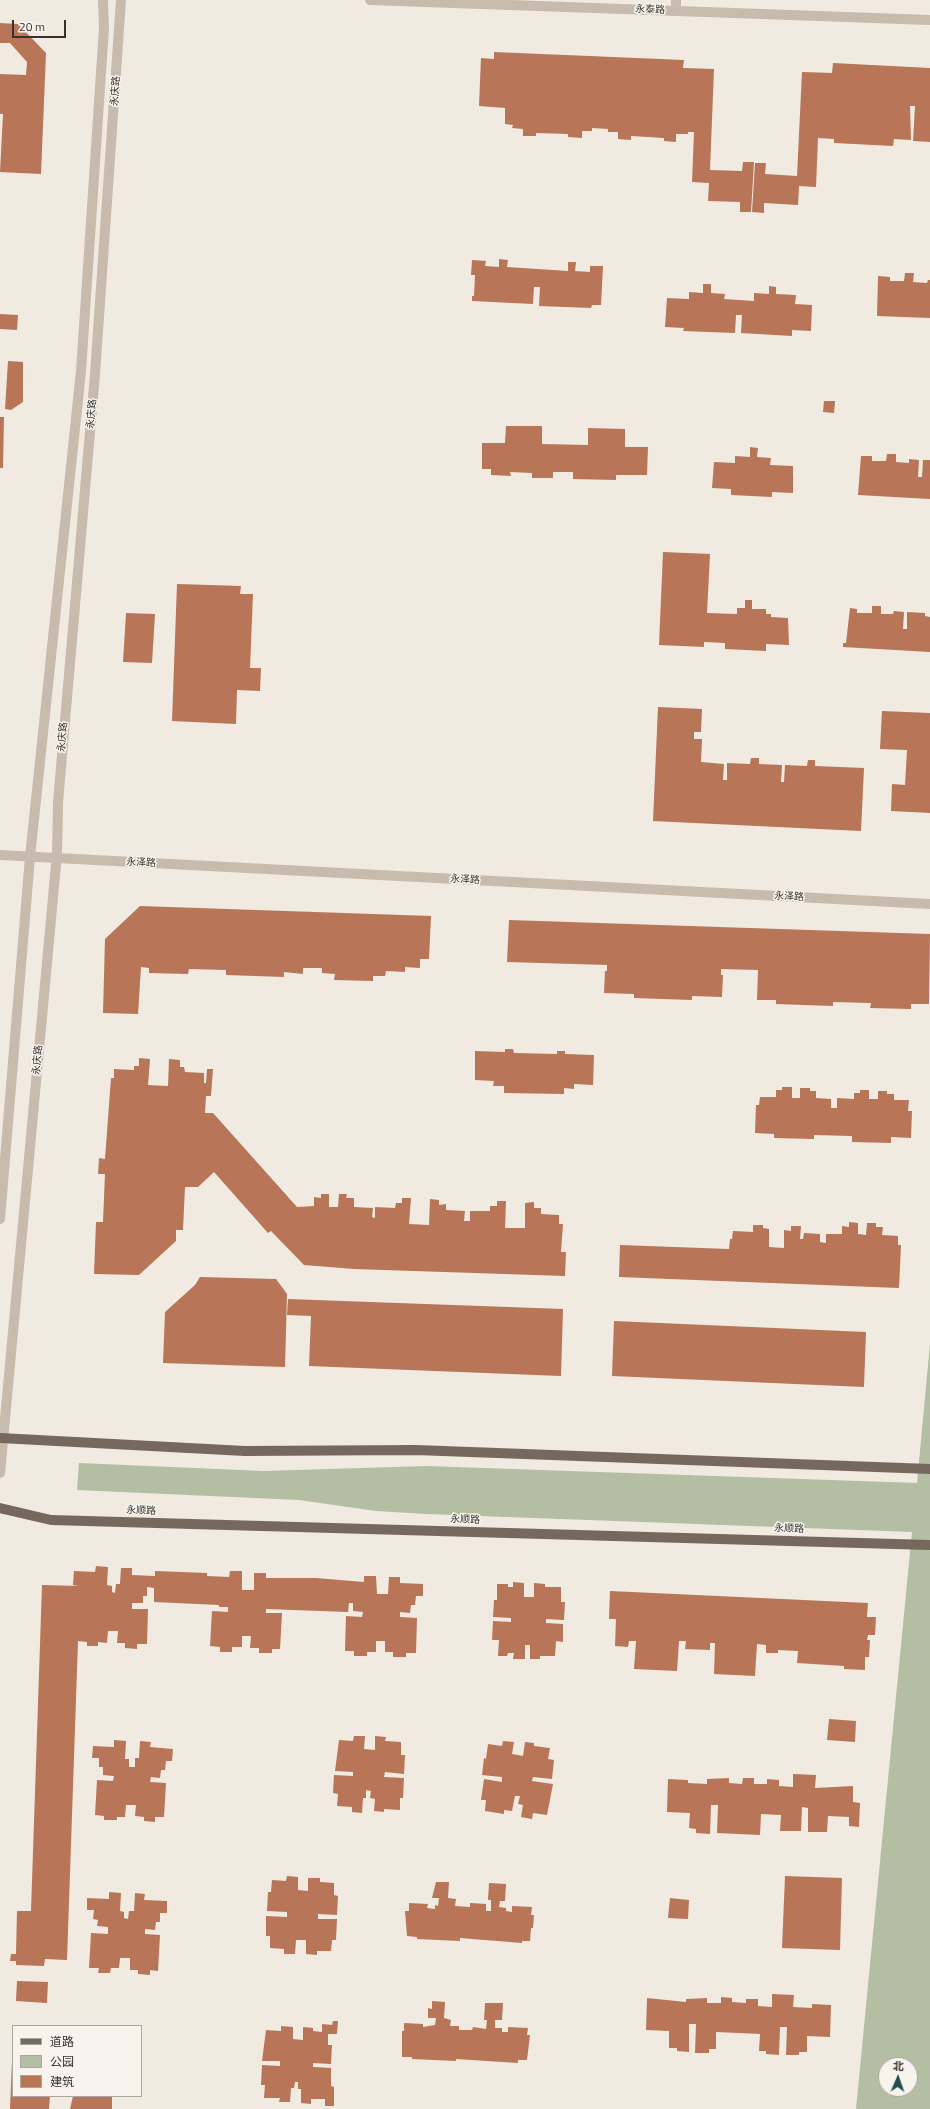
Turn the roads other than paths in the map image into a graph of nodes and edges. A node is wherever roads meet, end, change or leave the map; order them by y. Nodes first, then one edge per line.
1 (104, 0) edge
2 (121, 0) edge
3 (370, 0) edge
4 (676, 0) edge
5 (676, 11) junction
6 (930, 20) edge
7 (0, 855) edge
8 (30, 857) junction
9 (56, 858) junction
10 (930, 904) edge
11 (0, 1220) edge
12 (2, 1438) edge
13 (930, 1469) edge
14 (0, 1473) edge
15 (0, 1508) edge
16 (930, 1545) edge

1 - 8 street, 永庆路
2 - 9 street, 永庆路
3 - 5 street, 永泰路
4 - 5 street
5 - 6 street, 永泰路
7 - 8 street, 永泽路
8 - 9 street, 永泽路
8 - 11 street, 永庆路
9 - 10 street, 永泽路
9 - 12 street, 永庆路
12 - 13 main road
12 - 14 street, 永庆路
15 - 16 main road, 永顺路

